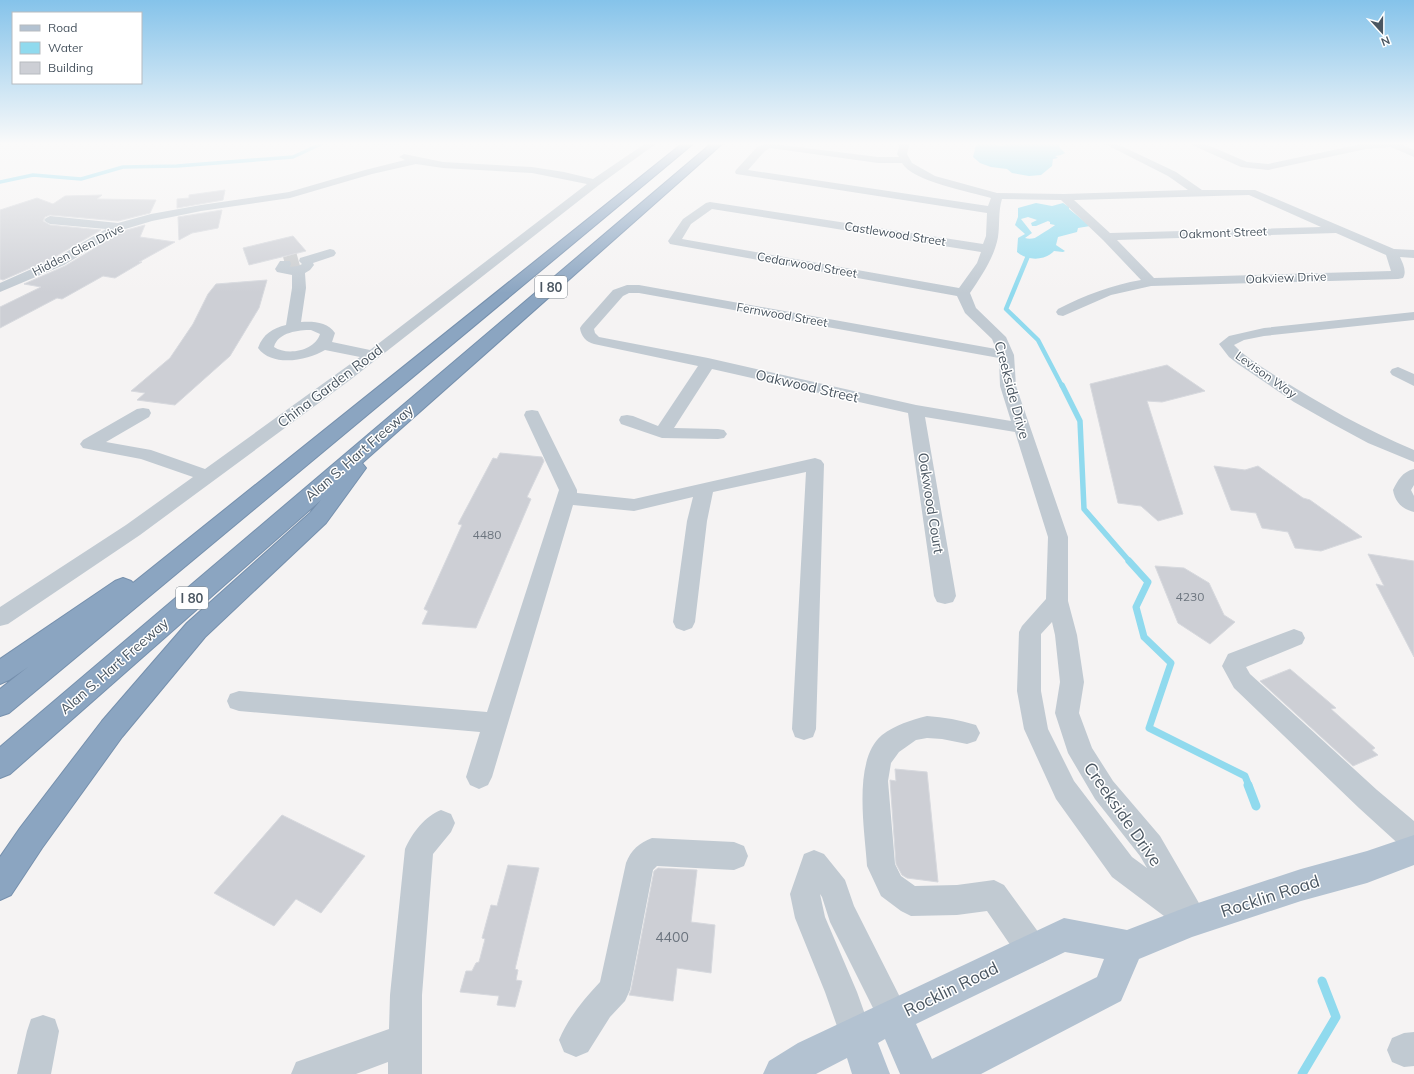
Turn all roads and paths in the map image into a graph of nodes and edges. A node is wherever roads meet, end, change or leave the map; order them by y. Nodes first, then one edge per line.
1 (298, 193) edge
2 (582, 193) edge
3 (627, 193) edge
4 (660, 193) edge
5 (914, 193) edge
6 (973, 193) edge
7 (1168, 193) edge
8 (1254, 193) edge
9 (1064, 197) junction
10 (995, 203) junction
11 (50, 220) dead end
12 (688, 222) joint
13 (118, 227) junction
14 (1338, 229) junction
15 (1107, 237) junction
16 (988, 249) junction
17 (330, 253) dead end
18 (1392, 253) junction
19 (1414, 254) edge
20 (285, 264) tunnel mouth
21 (301, 264) junction
22 (1151, 282) junction
23 (0, 288) edge
24 (963, 293) junction
25 (1063, 312) dead end
26 (1414, 316) edge
27 (293, 328) junction
28 (594, 340) joint
29 (323, 345) junction
30 (373, 355) junction
31 (1006, 355) junction
32 (708, 363) junction
33 (1398, 372) dead end
34 (1414, 381) edge
35 (916, 410) junction
36 (143, 413) dead end
37 (532, 415) dead end
38 (627, 420) dead end
39 (1022, 428) junction
40 (384, 431) junction
41 (662, 433) junction
42 (718, 434) dead end
43 (1414, 456) edge
44 (288, 468) junction
45 (1414, 475) edge
46 (207, 476) junction
47 (704, 488) junction
48 (565, 498) junction
49 (1414, 506) edge
50 (945, 596) dead end
51 (1057, 601) junction
52 (0, 618) edge
53 (684, 622) dead end
54 (1294, 638) dead end
55 (0, 673) edge
56 (239, 701) dead end
57 (0, 704) edge
58 (496, 723) junction
59 (804, 729) dead end
60 (967, 733) dead end
61 (0, 765) edge
62 (479, 777) dead end
63 (441, 823) dead end
64 (1414, 839) edge
65 (1414, 850) edge
66 (734, 856) dead end
67 (0, 884) edge
68 (1192, 922) junction
69 (1127, 947) junction
70 (1032, 951) junction
71 (894, 1016) junction
72 (43, 1031) dead end
73 (856, 1034) junction
74 (405, 1040) junction
75 (576, 1040) dead end
76 (34, 1074) edge
77 (308, 1074) edge
78 (405, 1074) edge
79 (782, 1074) edge
80 (871, 1074) edge
81 (919, 1074) edge
82 (942, 1074) edge

1 - 13 street, Hidden Glen Drive
2 - 30 street, China Garden Road
3 - 44 highway, I 80
4 - 40 highway, Alan S. Hart Freeway / I 80
5 - 10 street
6 - 10 street
7 - 9 street
8 - 14 street
9 - 10 street
9 - 15 street
10 - 16 street
11 - 13 street
12 - 16 street, Castlewood Street
12 - 24 street, Cedarwood Street
13 - 23 street, Hidden Glen Drive
14 - 15 street, Oakmont Street
14 - 18 street
15 - 22 street
16 - 24 street
17 - 21 street
18 - 19 street
18 - 22 street, Oakview Drive
20 - 21 street
21 - 27 street
22 - 25 street
24 - 31 street, Creekside Drive
26 - 43 street, Levison Way
27 - 29 street
27 - 29 street
28 - 31 street, Fernwood Street
28 - 32 street, Oakwood Street
29 - 30 street
30 - 46 street, China Garden Road
31 - 39 street, Creekside Drive
32 - 35 street, Oakwood Street
32 - 41 street
33 - 34 street
35 - 39 street, Oakwood Street
35 - 50 street, Oakwood Court
36 - 46 street
37 - 48 street
38 - 41 street
39 - 51 street, Creekside Drive
40 - 61 highway, Alan S. Hart Freeway / I 80
40 - 67 highway
41 - 42 street
44 - 55 highway
44 - 57 highway, I 80
45 - 49 street
46 - 52 street, China Garden Road
47 - 48 street
47 - 53 street
47 - 59 street
48 - 58 street
51 - 68 street, Creekside Drive
51 - 68 street, Creekside Drive
54 - 64 street
56 - 58 street
58 - 62 street
60 - 70 street
63 - 74 street
65 - 68 main road, Rocklin Road
66 - 75 street
68 - 69 main road, Rocklin Road
69 - 70 main road, Rocklin Road
69 - 82 main road
70 - 71 main road, Rocklin Road
71 - 73 main road, Rocklin Road
71 - 73 street
71 - 81 main road
72 - 76 street
73 - 79 main road, Rocklin Road
73 - 80 main road
74 - 77 street
74 - 78 street

